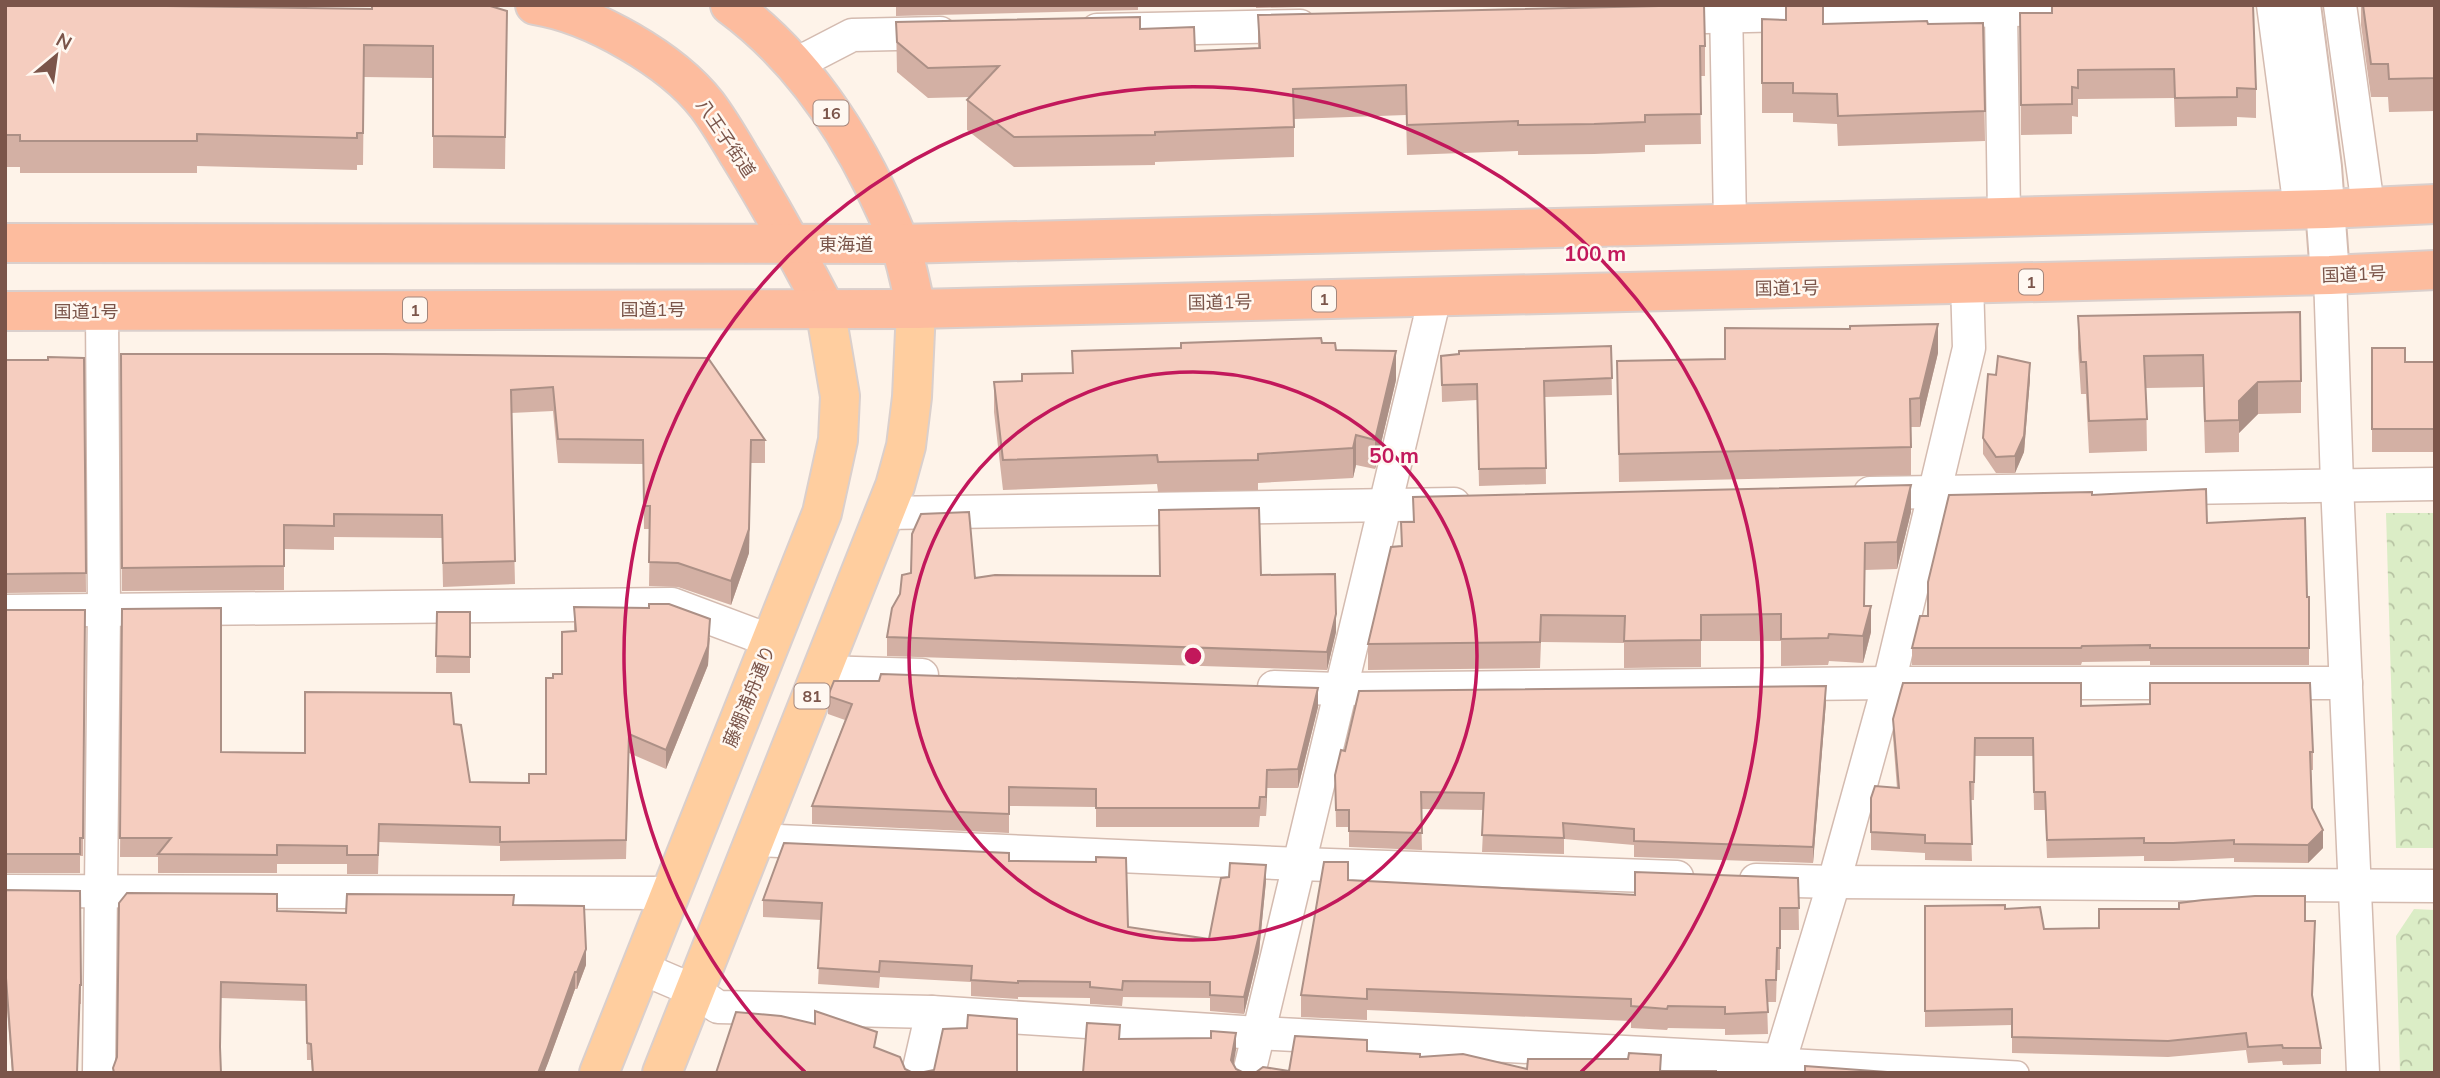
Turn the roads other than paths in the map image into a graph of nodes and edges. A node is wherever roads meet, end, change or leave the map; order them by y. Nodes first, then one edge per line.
1 (536, 5) edge
2 (730, 5) edge
3 (2273, 5) edge
4 (2301, 5) edge
5 (2349, 6) edge
6 (2126, 8) edge
7 (2001, 10) junction
8 (1726, 11) edge
9 (1629, 19) edge
10 (1324, 25) edge
11 (1074, 30) edge
12 (963, 33) edge
13 (796, 64) junction
14 (2435, 204) edge
15 (2368, 206) junction
16 (2313, 209) junction
17 (2004, 216) junction
18 (1730, 223) junction
19 (5, 243) edge
20 (792, 243) junction
21 (900, 244) junction
22 (2435, 270) edge
23 (2330, 275) junction
24 (1968, 283) junction
25 (1435, 297) junction
26 (825, 308) junction
27 (916, 309) junction
28 (5, 311) edge
29 (102, 311) junction
30 (2337, 484) junction
31 (2435, 484) edge
32 (1935, 492) junction
33 (1838, 494) edge
34 (1480, 503) edge
35 (1383, 505) junction
36 (885, 513) junction
37 (104, 610) junction
38 (5, 611) edge
39 (771, 641) junction
40 (822, 671) junction
41 (949, 676) edge
42 (1889, 683) junction
43 (2346, 683) junction
44 (1242, 686) edge
45 (1339, 690) junction
46 (755, 840) junction
47 (1300, 864) junction
48 (1834, 882) junction
49 (2354, 885) junction
50 (2435, 886) edge
51 (5, 891) edge
52 (101, 891) junction
53 (671, 893) junction
54 (641, 968) junction
55 (695, 991) junction
56 (932, 1013) junction
57 (1258, 1032) junction
58 (1776, 1066) edge
59 (99, 1073) edge
60 (600, 1073) edge
61 (662, 1073) edge
62 (918, 1073) edge
63 (1248, 1073) edge
64 (2017, 1073) edge
65 (2363, 1073) edge

1 - 20 highway, 八王子街道
2 - 13 highway, 16
3 - 16 street
4 - 16 street
5 - 15 street
6 - 7 street
7 - 8 street
7 - 17 street
8 - 9 street
8 - 18 street
10 - 11 street
12 - 13 street
13 - 21 highway, 16
14 - 15 highway
15 - 16 highway
16 - 17 highway
16 - 23 street
17 - 18 highway
18 - 21 highway
19 - 20 highway
20 - 21 highway, 東海道
20 - 26 highway, 八王子街道
21 - 27 highway, 16
22 - 23 highway, 国道1号 / 1
23 - 24 highway, 国道1号 / 1
23 - 30 street
24 - 25 highway, 国道1号 / 1
24 - 32 street
25 - 27 highway, 国道1号 / 1
25 - 35 street
26 - 27 highway, 国道1号 / 1
26 - 29 highway, 国道1号 / 1
26 - 39 main road, 藤棚浦舟通り
27 - 36 main road, 81
28 - 29 highway, 国道1号 / 1
29 - 37 street
30 - 31 street
30 - 32 street
30 - 43 street
32 - 33 street
32 - 42 street
34 - 35 street
35 - 36 street
35 - 45 street
36 - 40 main road, 81
37 - 38 street
37 - 39 street
37 - 52 street
39 - 53 main road, 藤棚浦舟通り
40 - 41 street
40 - 46 main road, 81
42 - 43 street
42 - 45 street
42 - 48 street
43 - 49 street
44 - 45 street
45 - 47 street
46 - 47 street
46 - 55 main road, 81
47 - 48 street
47 - 57 street
48 - 49 street
48 - 58 street
49 - 50 street
49 - 65 street
51 - 52 street
52 - 53 street
52 - 59 street
53 - 54 main road, 藤棚浦舟通り
54 - 55 street
54 - 60 main road, 藤棚浦舟通り
55 - 56 street
55 - 61 main road, 81
56 - 57 street
56 - 62 street
57 - 58 street
57 - 63 street
58 - 64 street

